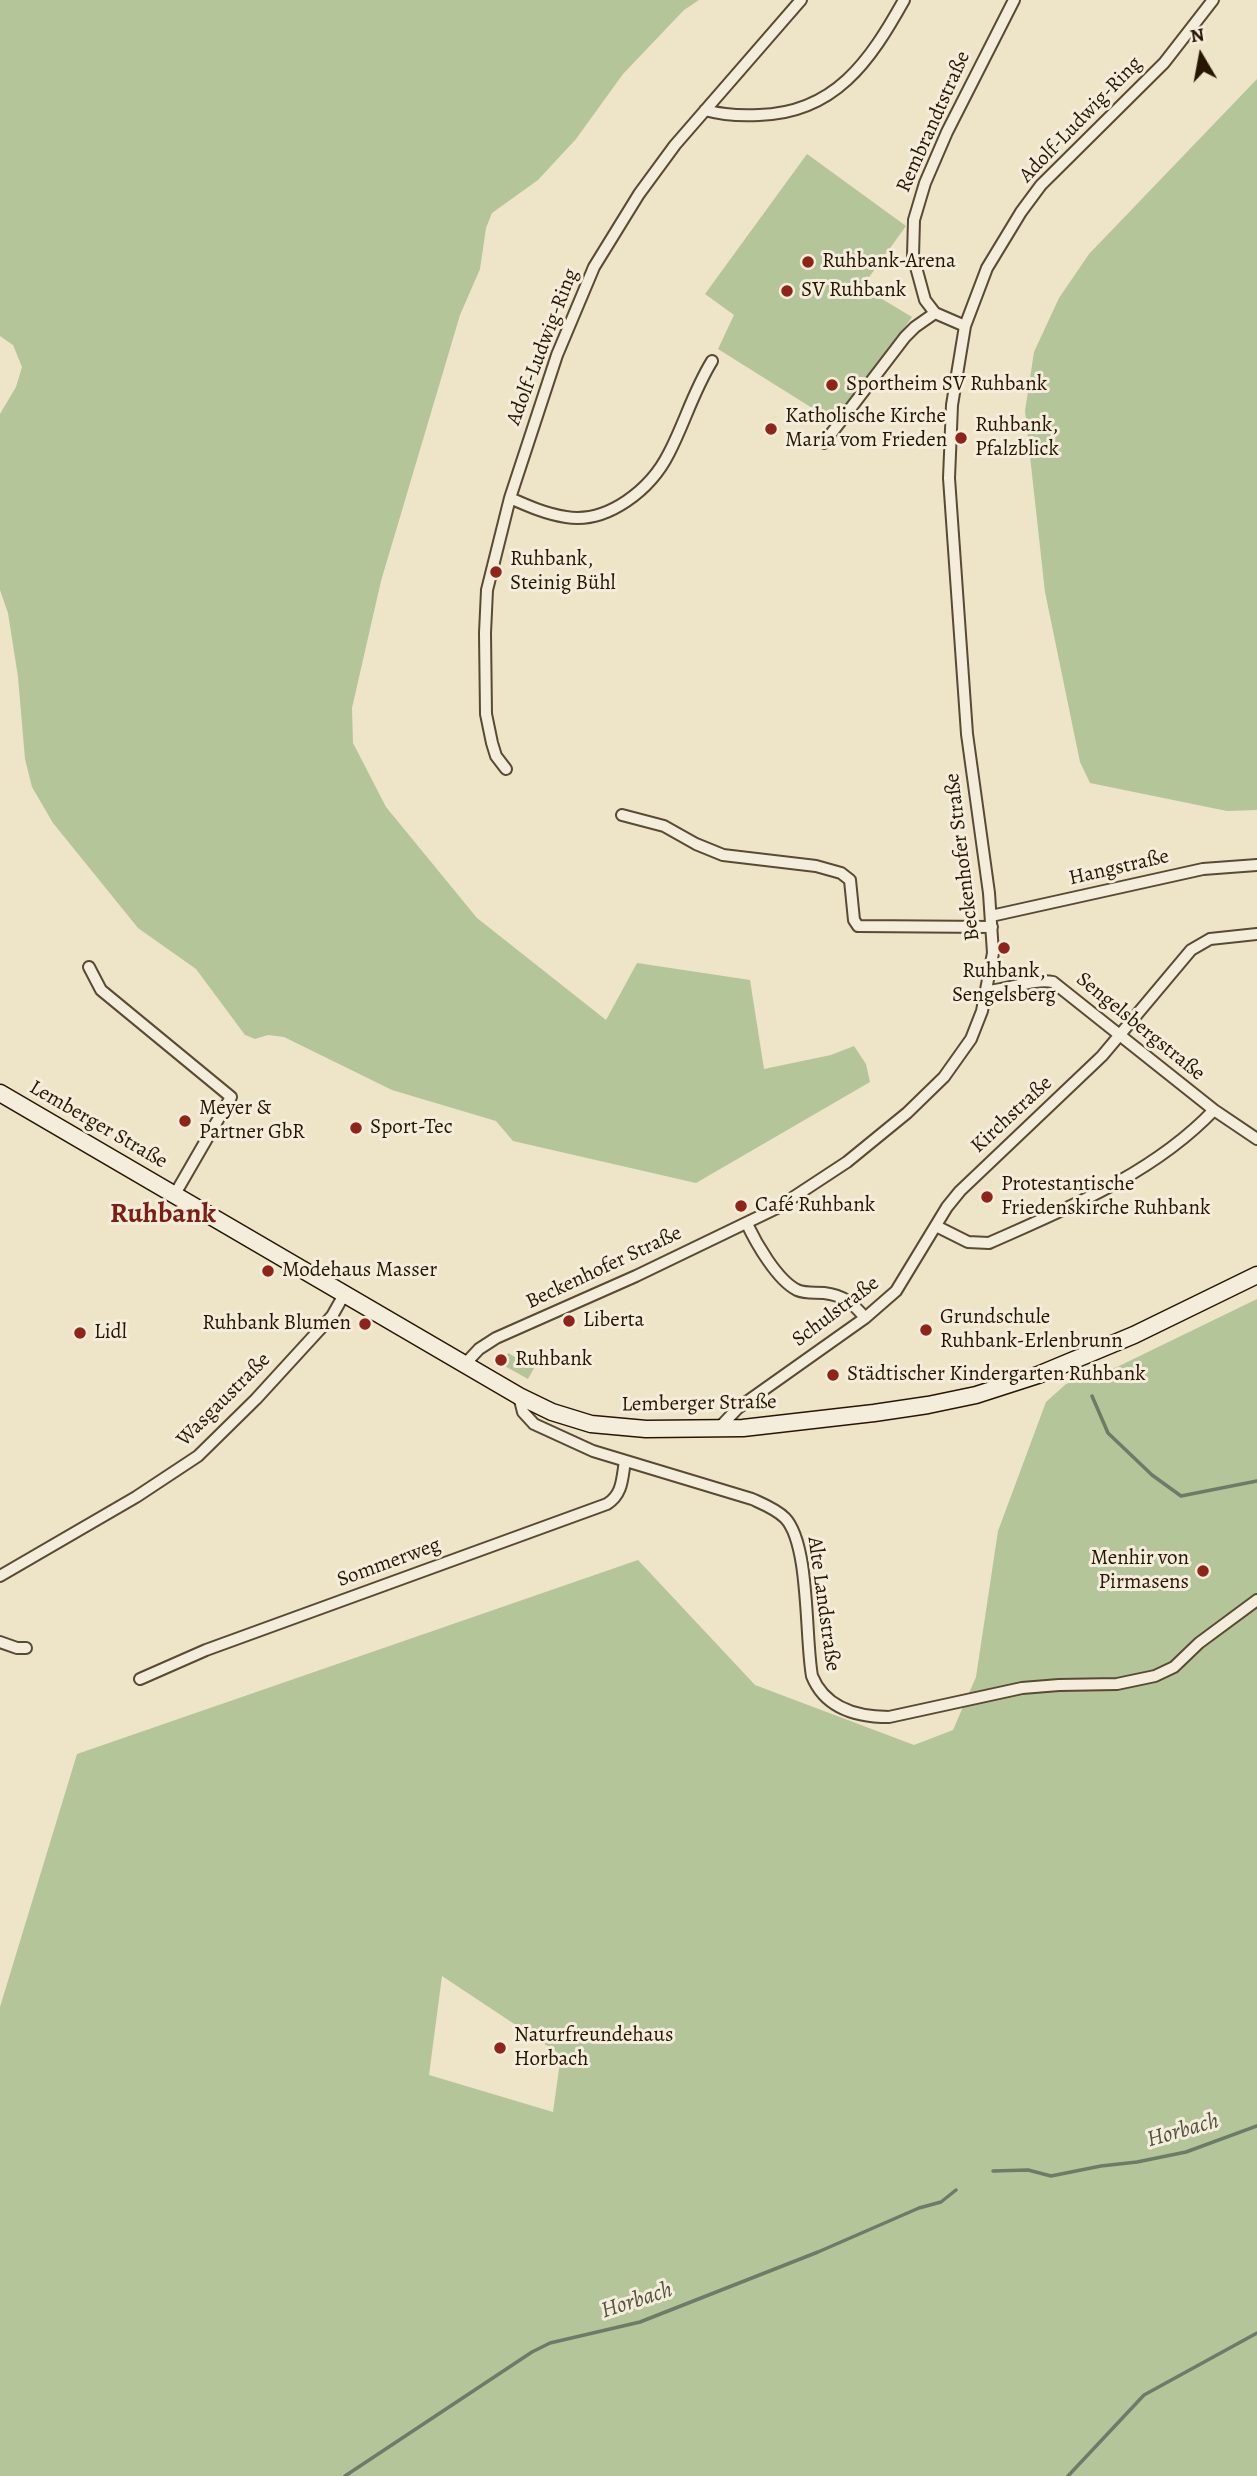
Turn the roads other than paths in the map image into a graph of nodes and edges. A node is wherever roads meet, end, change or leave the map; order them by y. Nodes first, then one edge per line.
1 (801, 0) edge
2 (904, 0) edge
3 (1014, 0) edge
4 (1213, 0) edge
5 (705, 110) junction
6 (935, 313) junction
7 (965, 326) junction
8 (712, 361) dead end
9 (824, 443) dead end
10 (949, 478) joint
11 (510, 498) junction
12 (506, 769) dead end
13 (622, 815) dead end
14 (1257, 865) edge
15 (991, 921) junction
16 (1257, 934) edge
17 (89, 967) dead end
18 (987, 991) junction
19 (1119, 1037) junction
20 (0, 1093) edge
21 (1214, 1110) junction
22 (1257, 1139) edge
23 (175, 1194) junction
24 (747, 1224) junction
25 (936, 1226) junction
26 (1257, 1275) edge
27 (345, 1293) junction
28 (866, 1318) junction
29 (465, 1364) junction
30 (519, 1396) junction
31 (719, 1428) junction
32 (625, 1461) junction
33 (0, 1576) edge
34 (1257, 1600) edge
35 (0, 1642) edge
36 (26, 1648) dead end
37 (140, 1679) dead end

1 - 5 street, Adolf-Ludwig-Ring
2 - 5 street
3 - 6 street, Rembrandtstraße
4 - 7 street, Adolf-Ludwig-Ring
5 - 11 street, Adolf-Ludwig-Ring
6 - 7 street
6 - 9 street
7 - 10 street, Adolf-Ludwig-Ring
8 - 11 street
10 - 15 street, Beckenhofer Straße
11 - 12 street, Adolf-Ludwig-Ring
13 - 15 street, Hangstraße
14 - 15 street, Hangstraße
15 - 18 street, Beckenhofer Straße
16 - 19 street, Kirchstraße
17 - 23 street, Lemberger Straße
18 - 19 street, Sengelsbergstraße
18 - 24 street, Beckenhofer Straße
19 - 21 street, Sengelsbergstraße
19 - 25 street, Kirchstraße
20 - 23 main road, Lemberger Straße
21 - 22 street, Sengelsbergstraße
21 - 25 street
23 - 27 main road, Lemberger Straße
24 - 28 street
24 - 29 street, Beckenhofer Straße
25 - 28 street, Schulstraße
26 - 31 main road, Lemberger Straße
27 - 29 main road, Lemberger Straße
27 - 33 street, Wasgaustraße
28 - 31 street, Schulstraße
29 - 30 main road, Lemberger Straße
30 - 31 main road, Lemberger Straße
30 - 32 street, Alte Landstraße
32 - 34 street, Alte Landstraße
32 - 37 street, Sommerweg
35 - 36 street

